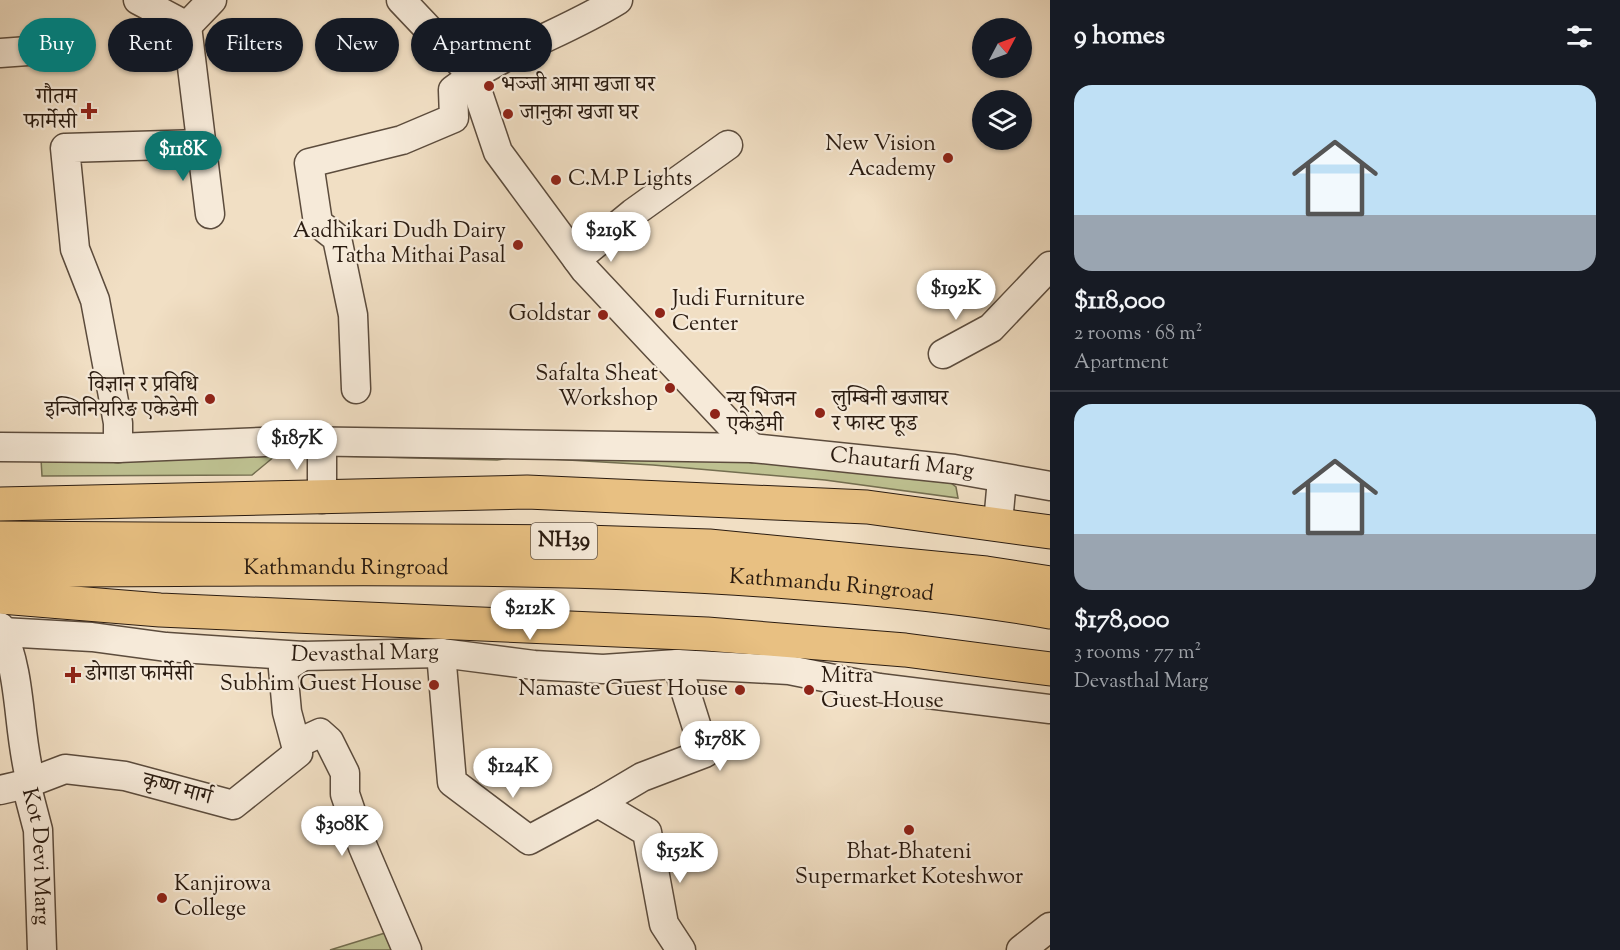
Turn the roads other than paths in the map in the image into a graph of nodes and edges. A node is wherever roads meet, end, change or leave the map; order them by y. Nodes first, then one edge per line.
1 (138, 0) edge
2 (212, 0) edge
3 (401, 0) edge
4 (618, 0) edge
5 (172, 18) edge
6 (193, 20) edge
7 (18, 52) edge
8 (0, 53) edge
9 (193, 72) edge
10 (472, 75) junction
11 (202, 144) junction
12 (728, 145) dead end
13 (210, 214) dead end
14 (577, 259) junction
15 (1050, 266) edge
16 (943, 354) dead end
17 (356, 389) dead end
18 (0, 441) edge
19 (322, 441) junction
20 (118, 448) junction
21 (752, 448) junction
22 (1002, 479) junction
23 (1050, 486) edge
24 (322, 499) junction
25 (0, 504) edge
26 (998, 523) junction
27 (1050, 532) edge
28 (0, 538) edge
29 (0, 570) edge
30 (1050, 583) edge
31 (0, 597) edge
32 (1050, 612) edge
33 (1, 630) edge
34 (441, 653) junction
35 (303, 656) junction
36 (677, 664) junction
37 (1050, 669) edge
38 (1050, 709) edge
39 (296, 744) junction
40 (19, 785) edge
41 (598, 803) junction
42 (1050, 927) edge
43 (42, 950) edge
44 (407, 950) edge
45 (681, 950) edge
46 (1021, 950) edge

1 - 5 street
2 - 6 street
3 - 10 street
4 - 10 street
7 - 8 street
9 - 11 street
10 - 14 street
10 - 17 street
11 - 13 street
11 - 20 street
12 - 14 street
14 - 21 street
15 - 16 street
18 - 20 street, Chautarfi Marg
19 - 20 street, Chautarfi Marg
19 - 21 street, Chautarfi Marg
19 - 24 street
21 - 22 street, Chautarfi Marg
22 - 23 street, Chautarfi Marg
22 - 26 street
24 - 25 main road
24 - 26 main road
26 - 27 main road
28 - 30 main road, Kathmandu Ringroad / NH39
29 - 32 main road, Kathmandu Ringroad / NH39
31 - 37 main road
33 - 35 street, Devasthal Marg
33 - 40 street, Kot Devi Marg
34 - 35 street, Devasthal Marg
34 - 36 street, Devasthal Marg
34 - 41 street
35 - 39 street
36 - 38 street, Devasthal Marg
36 - 41 street
39 - 40 street, कृष्ण मार्ग
39 - 44 street
40 - 43 street, Kot Devi Marg
41 - 45 street
42 - 46 street

